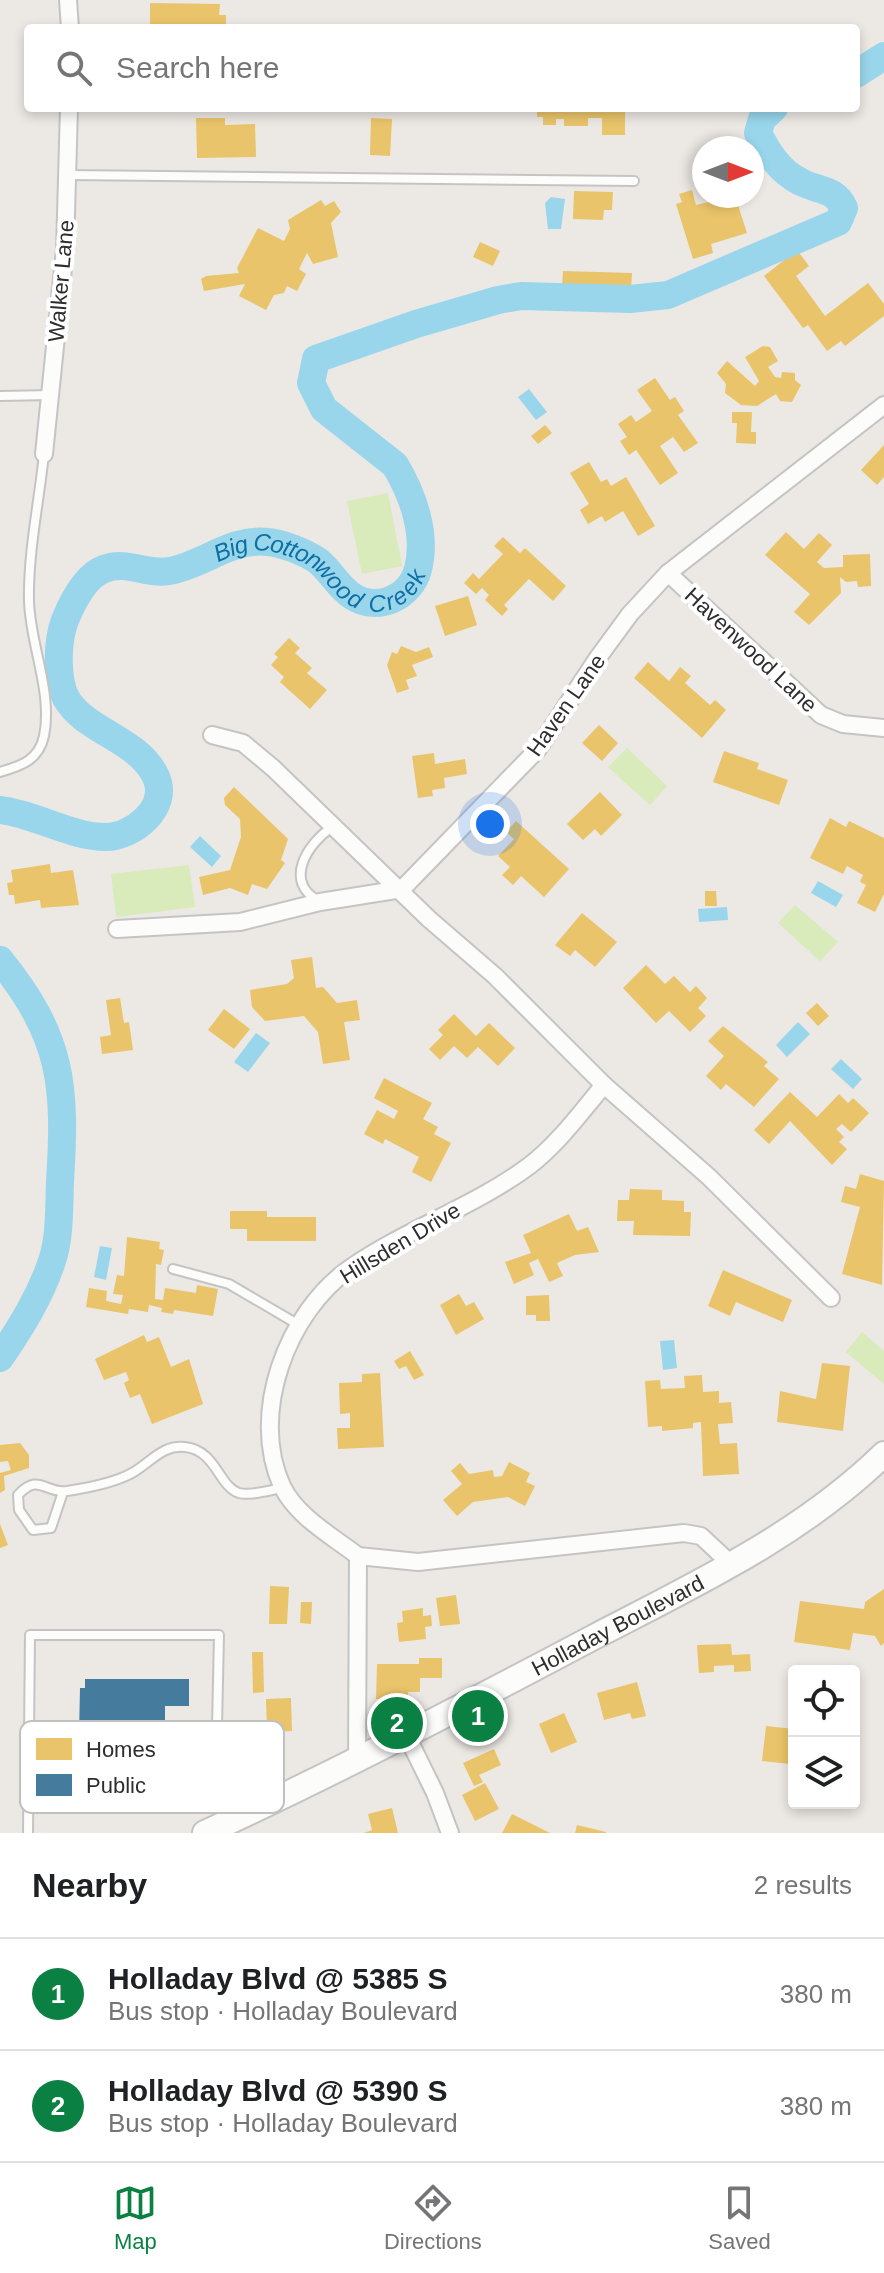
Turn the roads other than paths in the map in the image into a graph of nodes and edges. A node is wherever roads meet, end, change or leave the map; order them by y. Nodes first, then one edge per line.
1 (68, 0) edge
2 (70, 24) edge
3 (69, 112) edge
4 (68, 175) junction
5 (634, 181) dead end
6 (51, 395) junction
7 (0, 396) edge
8 (884, 405) edge
9 (44, 454) joint
10 (668, 573) junction
11 (884, 728) edge
12 (212, 735) dead end
13 (1, 770) edge
14 (332, 827) junction
15 (402, 889) junction
16 (320, 902) junction
17 (117, 929) dead end
18 (604, 1085) junction
19 (173, 1269) dead end
20 (831, 1298) dead end
21 (299, 1325) junction
22 (884, 1454) edge
23 (283, 1488) junction
24 (63, 1492) junction
25 (358, 1556) junction
26 (732, 1565) junction
27 (29, 1721) edge
28 (217, 1721) edge
29 (407, 1736) junction
30 (357, 1762) junction
31 (284, 1796) edge
32 (28, 1813) edge
33 (230, 1813) edge
34 (248, 1813) edge
35 (233, 1820) junction
36 (28, 1833) edge
37 (205, 1833) edge
38 (450, 1833) edge

1 - 2 street
3 - 4 street, Walker Lane
4 - 5 lane
4 - 6 street, Walker Lane
6 - 7 lane
6 - 9 street, Walker Lane
8 - 10 street, Haven Lane
9 - 13 lane
10 - 11 street, Havenwood Lane
10 - 15 street, Haven Lane
12 - 14 street
14 - 15 street
14 - 16 lane
15 - 16 street
15 - 18 street
16 - 17 street
18 - 20 street
18 - 21 street, Hillsden Drive
19 - 21 lane
21 - 23 street, Hillsden Drive
22 - 26 main road, Holladay Boulevard
23 - 24 lane
23 - 25 street, Hillsden Drive
24 - 24 lane
25 - 26 street
25 - 30 street
26 - 29 main road, Holladay Boulevard
27 - 28 lane
29 - 30 main road, Holladay Boulevard
29 - 38 street
30 - 31 main road, Holladay Boulevard
32 - 36 lane
33 - 35 lane
34 - 35 main road, Holladay Boulevard
35 - 37 main road, Holladay Boulevard

